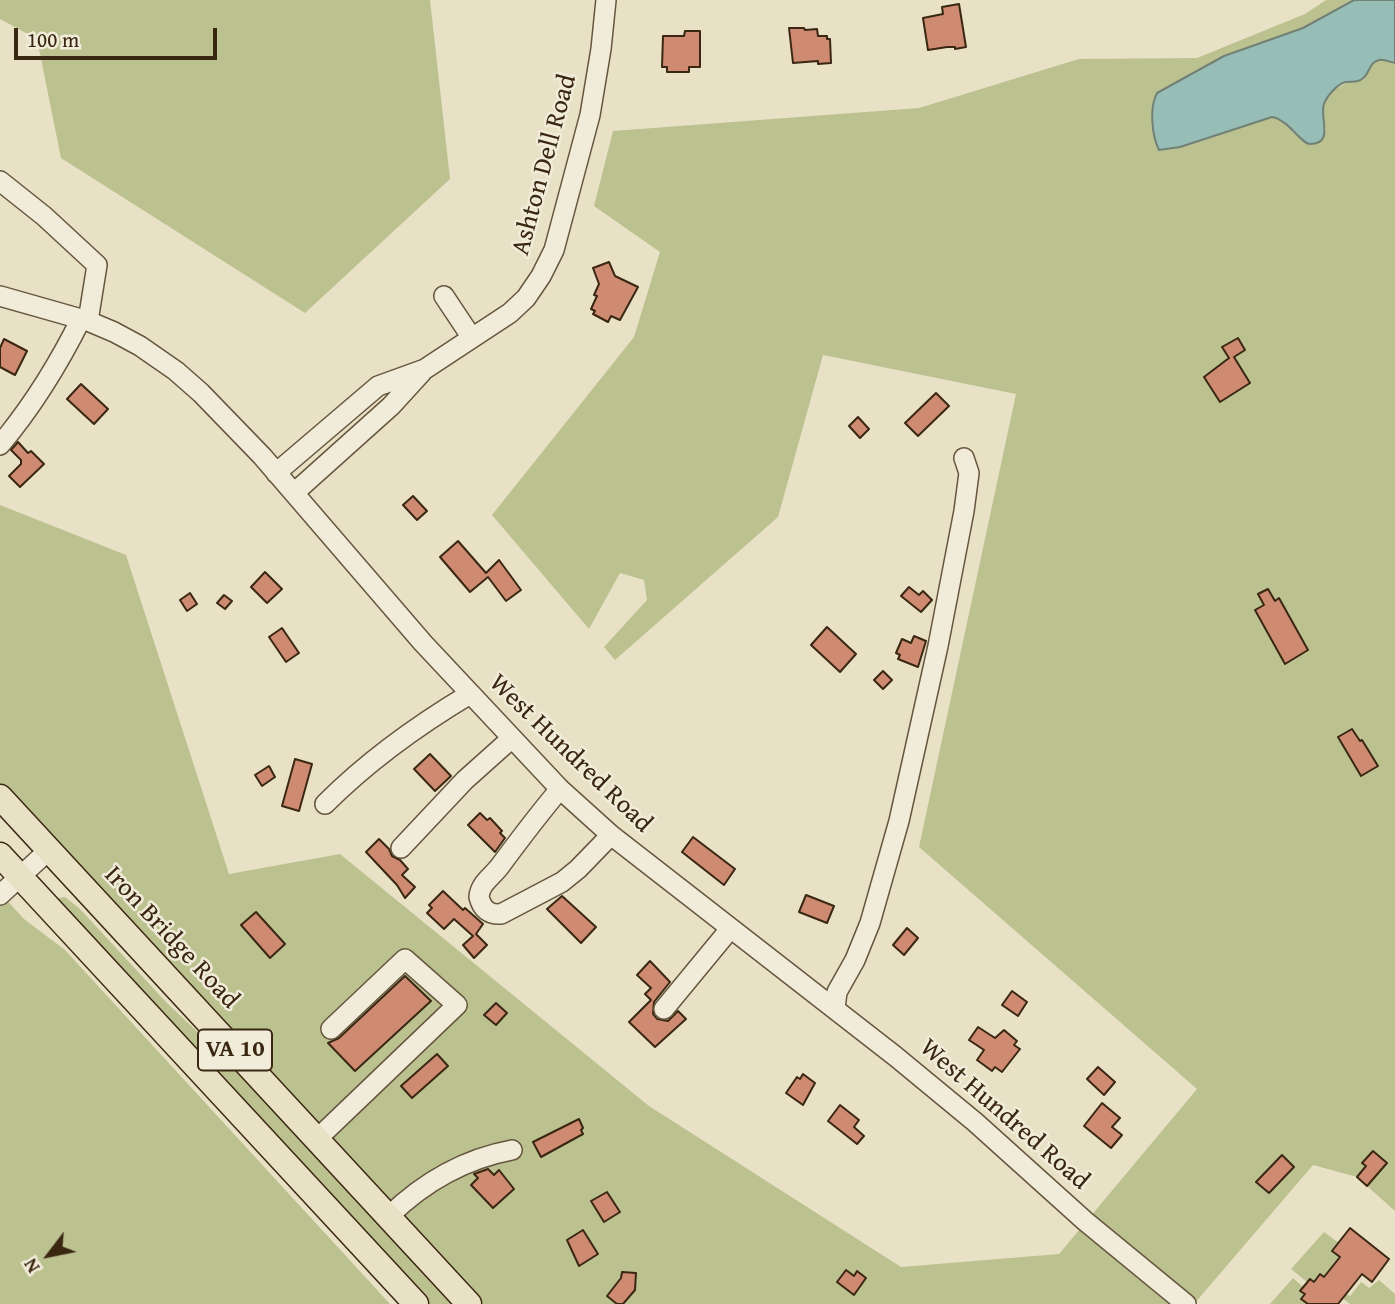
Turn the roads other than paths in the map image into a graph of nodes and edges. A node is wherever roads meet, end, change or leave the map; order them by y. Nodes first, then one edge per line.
1 (606, 0) edge
2 (0, 181) edge
3 (0, 296) edge
4 (444, 296) dead end
5 (84, 320) junction
6 (472, 338) junction
7 (425, 369) junction
8 (0, 445) edge
9 (964, 458) dead end
10 (276, 473) junction
11 (294, 493) junction
12 (470, 694) junction
13 (512, 738) junction
14 (560, 789) junction
15 (0, 797) edge
16 (325, 804) dead end
17 (611, 835) junction
18 (401, 848) dead end
19 (49, 850) junction
20 (0, 855) edge
21 (20, 877) junction
22 (0, 895) edge
23 (730, 929) junction
24 (835, 1008) junction
25 (664, 1009) dead end
26 (331, 1029) dead end
27 (317, 1139) junction
28 (512, 1150) dead end
29 (389, 1216) junction
30 (416, 1304) edge
31 (469, 1304) edge
32 (1186, 1304) edge

1 - 6 street, Ashton Dell Road
2 - 5 street
3 - 5 street, West Hundred Road
4 - 6 street
5 - 8 street
5 - 10 street, West Hundred Road
6 - 7 street, Ashton Dell Road
7 - 10 street, Ashton Dell Road
7 - 11 street, Ashton Dell Road
9 - 24 street
10 - 11 street, West Hundred Road
11 - 12 street, West Hundred Road
12 - 13 street, West Hundred Road
12 - 16 street
13 - 14 street, West Hundred Road
13 - 18 street
14 - 17 street, West Hundred Road
14 - 17 street
15 - 19 main road, Iron Bridge Road / VA 10
17 - 23 street, West Hundred Road
19 - 21 street
19 - 27 main road, Iron Bridge Road / VA 10
20 - 21 main road, VA 10
21 - 22 street
21 - 30 main road, VA 10
23 - 24 street, West Hundred Road
23 - 25 street
24 - 32 street, West Hundred Road
26 - 27 street
27 - 29 main road, Iron Bridge Road / VA 10
28 - 29 street
29 - 31 main road, Iron Bridge Road / VA 10

